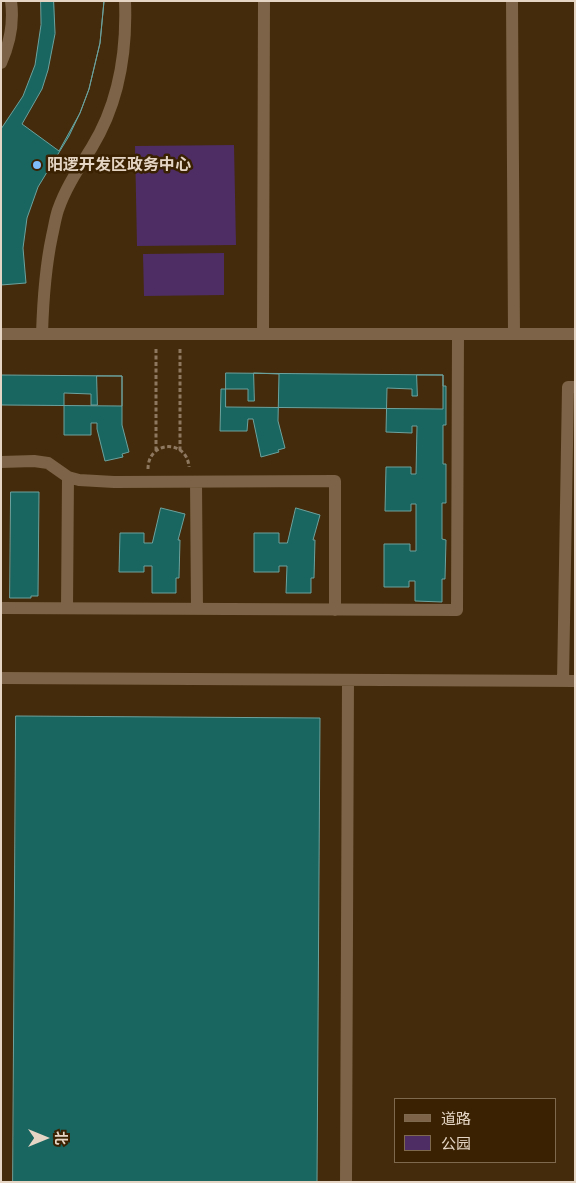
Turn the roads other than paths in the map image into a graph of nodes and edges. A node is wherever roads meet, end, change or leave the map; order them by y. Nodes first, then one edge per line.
1 (11, 1) edge
2 (125, 1) edge
3 (264, 1) edge
4 (512, 1) edge
5 (1, 63) edge
6 (1, 334) edge
7 (42, 334) junction
8 (263, 334) junction
9 (458, 334) junction
10 (514, 334) junction
11 (575, 334) edge
12 (575, 387) edge
13 (1, 462) edge
14 (68, 477) junction
15 (190, 482) junction
16 (1, 608) edge
17 (67, 608) junction
18 (197, 609) junction
19 (334, 610) junction
20 (1, 678) edge
21 (348, 680) junction
22 (569, 681) edge
23 (346, 1182) edge

1 - 5 street
2 - 7 street
3 - 8 street
4 - 10 street
6 - 7 street
7 - 8 street
8 - 9 street
9 - 10 street
9 - 19 street
10 - 11 street
12 - 22 street
13 - 14 street
14 - 15 street
14 - 17 street
15 - 18 street
15 - 19 street
16 - 17 street
17 - 18 street
18 - 19 street
20 - 21 street
21 - 22 street
21 - 23 street

